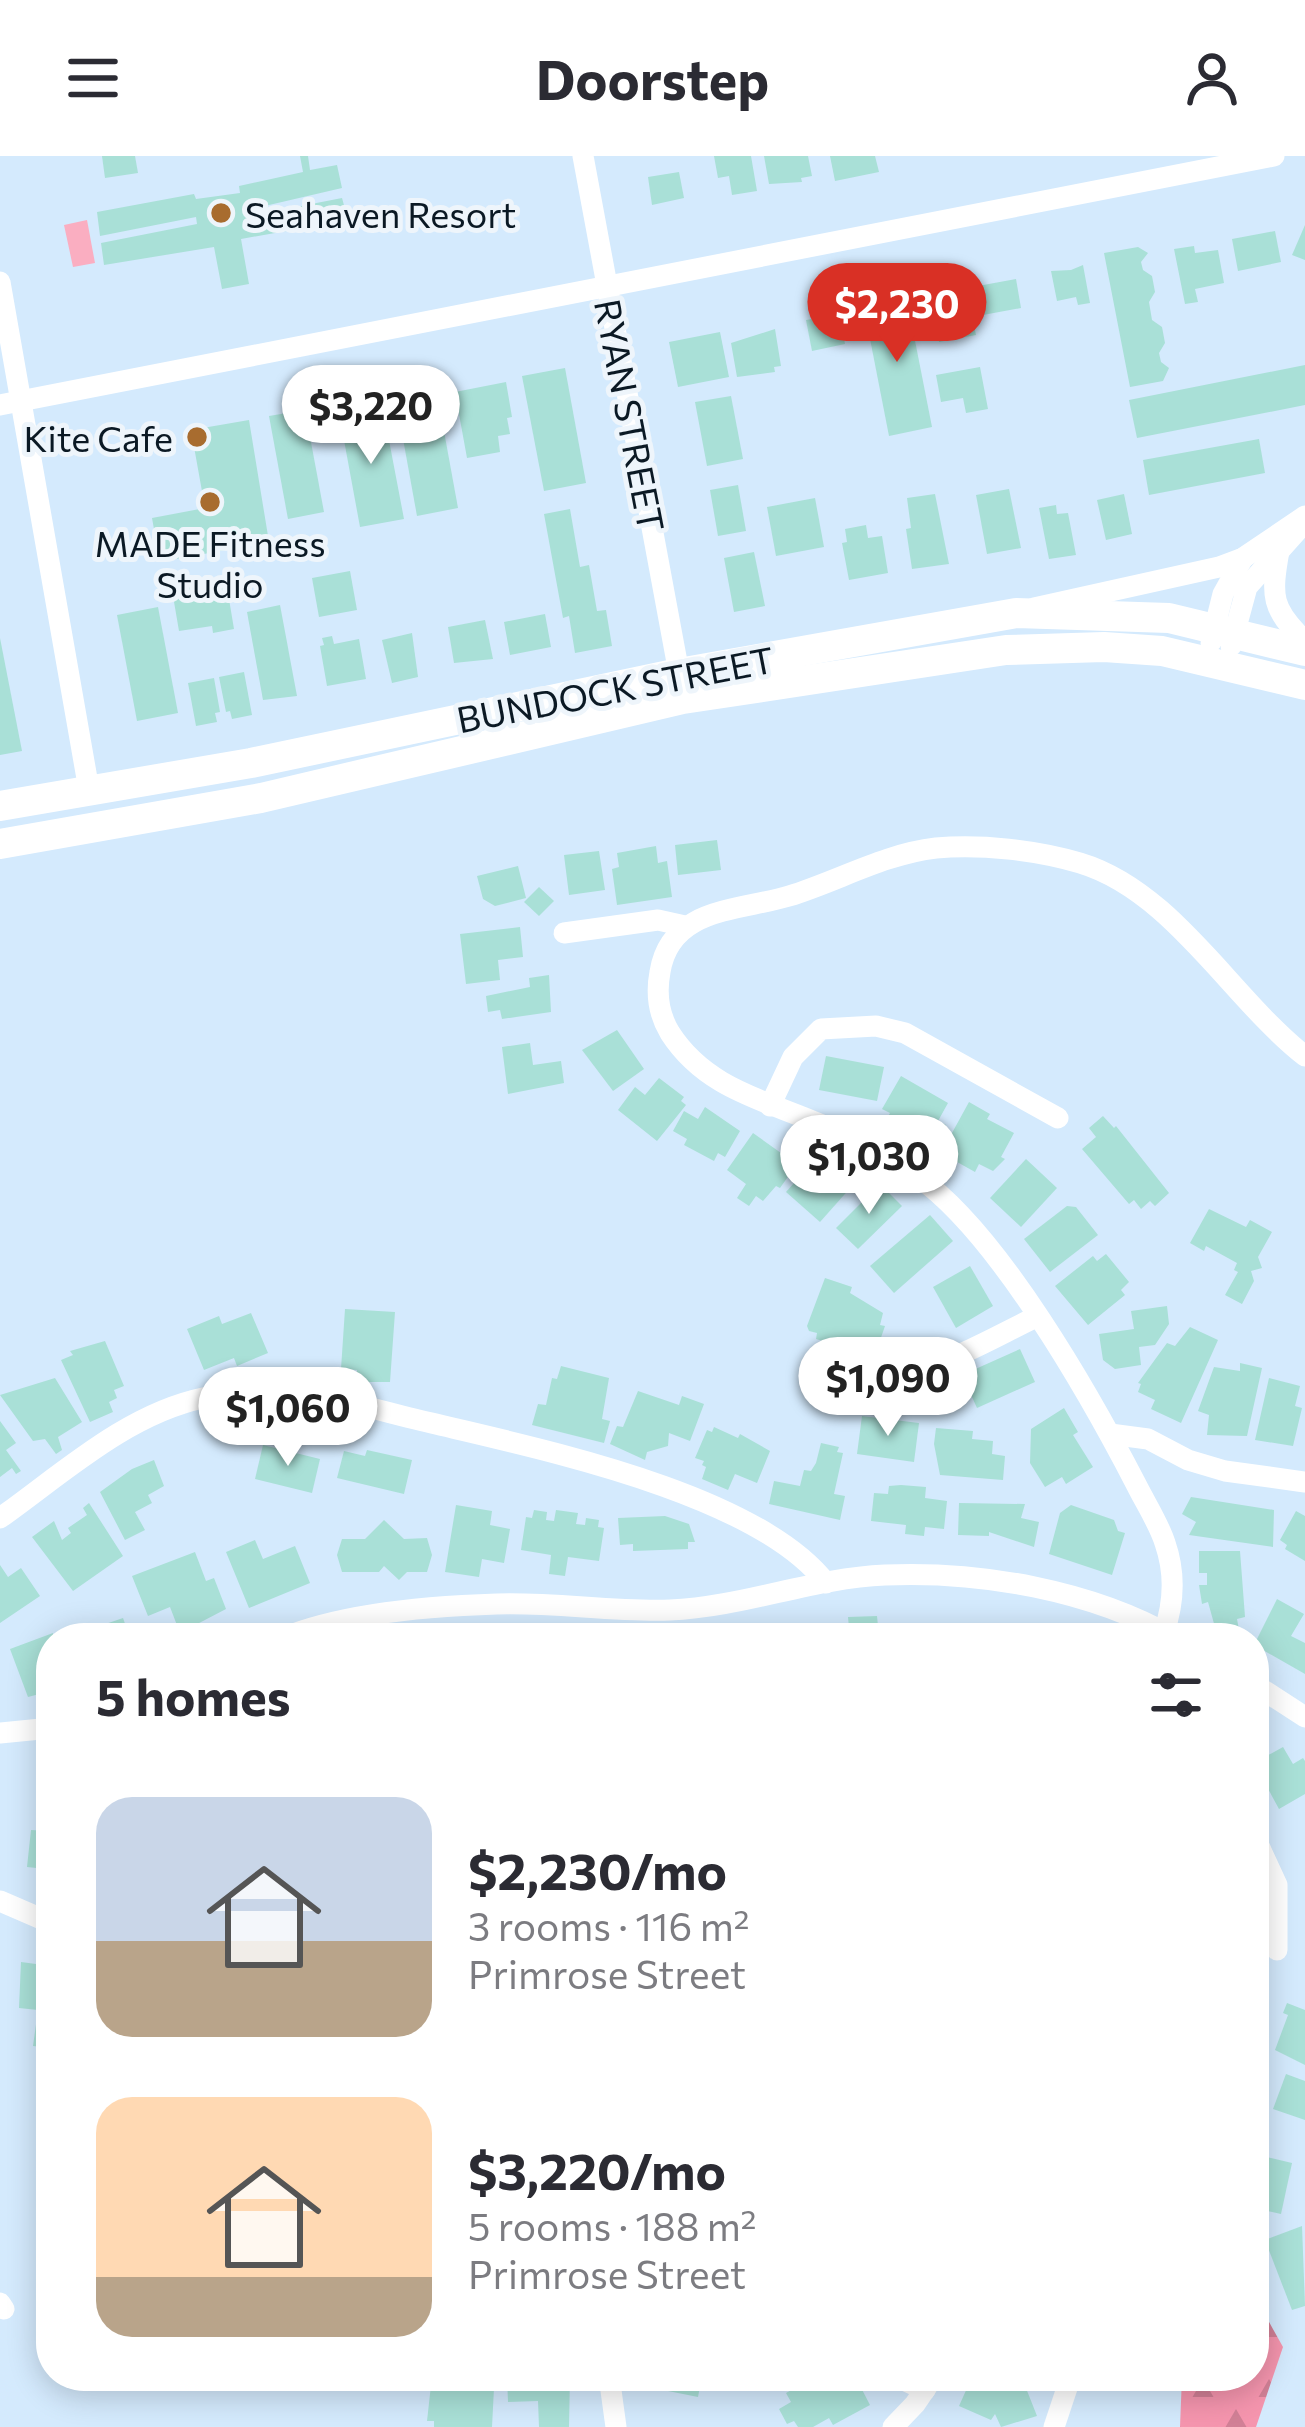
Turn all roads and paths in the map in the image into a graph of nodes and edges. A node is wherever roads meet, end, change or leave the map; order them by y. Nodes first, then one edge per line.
1 (583, 156) edge
2 (1274, 156) edge
3 (0, 282) edge
4 (606, 286) junction
5 (10, 403) edge
6 (1305, 519) edge
7 (1279, 551) junction
8 (1244, 558) junction
9 (1016, 613) junction
10 (1223, 628) junction
11 (1305, 641) edge
12 (1305, 651) edge
13 (1218, 662) junction
14 (680, 673) junction
15 (1305, 686) edge
16 (89, 790) junction
17 (0, 806) edge
18 (0, 844) edge
19 (685, 926) junction
20 (564, 933) dead end
21 (1305, 1056) edge
22 (770, 1106) junction
23 (1058, 1118) dead end
24 (1036, 1317) junction
25 (854, 1380) dead end
26 (1110, 1434) junction
27 (1305, 1482) edge
28 (0, 1518) edge
29 (826, 1583) junction
30 (338, 1623) edge
31 (1143, 1623) edge
32 (1171, 1623) edge
33 (1269, 1694) edge
34 (1305, 1717) edge
35 (36, 1729) edge
36 (0, 1733) edge
37 (1269, 1868) edge
38 (0, 1901) edge
39 (36, 1917) edge
40 (1277, 1950) dead end
41 (611, 2391) edge
42 (922, 2391) edge
43 (1066, 2391) edge
44 (616, 2427) edge
45 (893, 2427) edge
46 (1054, 2427) edge

1 - 4 street, RYAN STREET
2 - 4 street
3 - 5 street
4 - 5 street
4 - 14 street, RYAN STREET
5 - 16 street
6 - 7 street
6 - 8 street
7 - 10 street
7 - 11 street
8 - 9 street
8 - 10 street
9 - 10 main road, BUNDOCK STREET
9 - 14 main road, BUNDOCK STREET
10 - 12 main road, BUNDOCK STREET
10 - 13 street
13 - 15 main road, BUNDOCK STREET
13 - 18 main road, BUNDOCK STREET
14 - 16 main road, BUNDOCK STREET
16 - 17 main road, BUNDOCK STREET
19 - 20 street
19 - 21 street
19 - 22 street
22 - 23 street
22 - 24 street
24 - 25 street
24 - 26 street
26 - 27 street
26 - 32 street
28 - 29 street
29 - 30 street
29 - 31 street
33 - 34 street
35 - 36 street
37 - 40 street
38 - 39 street
41 - 44 street
42 - 45 street
43 - 46 street

